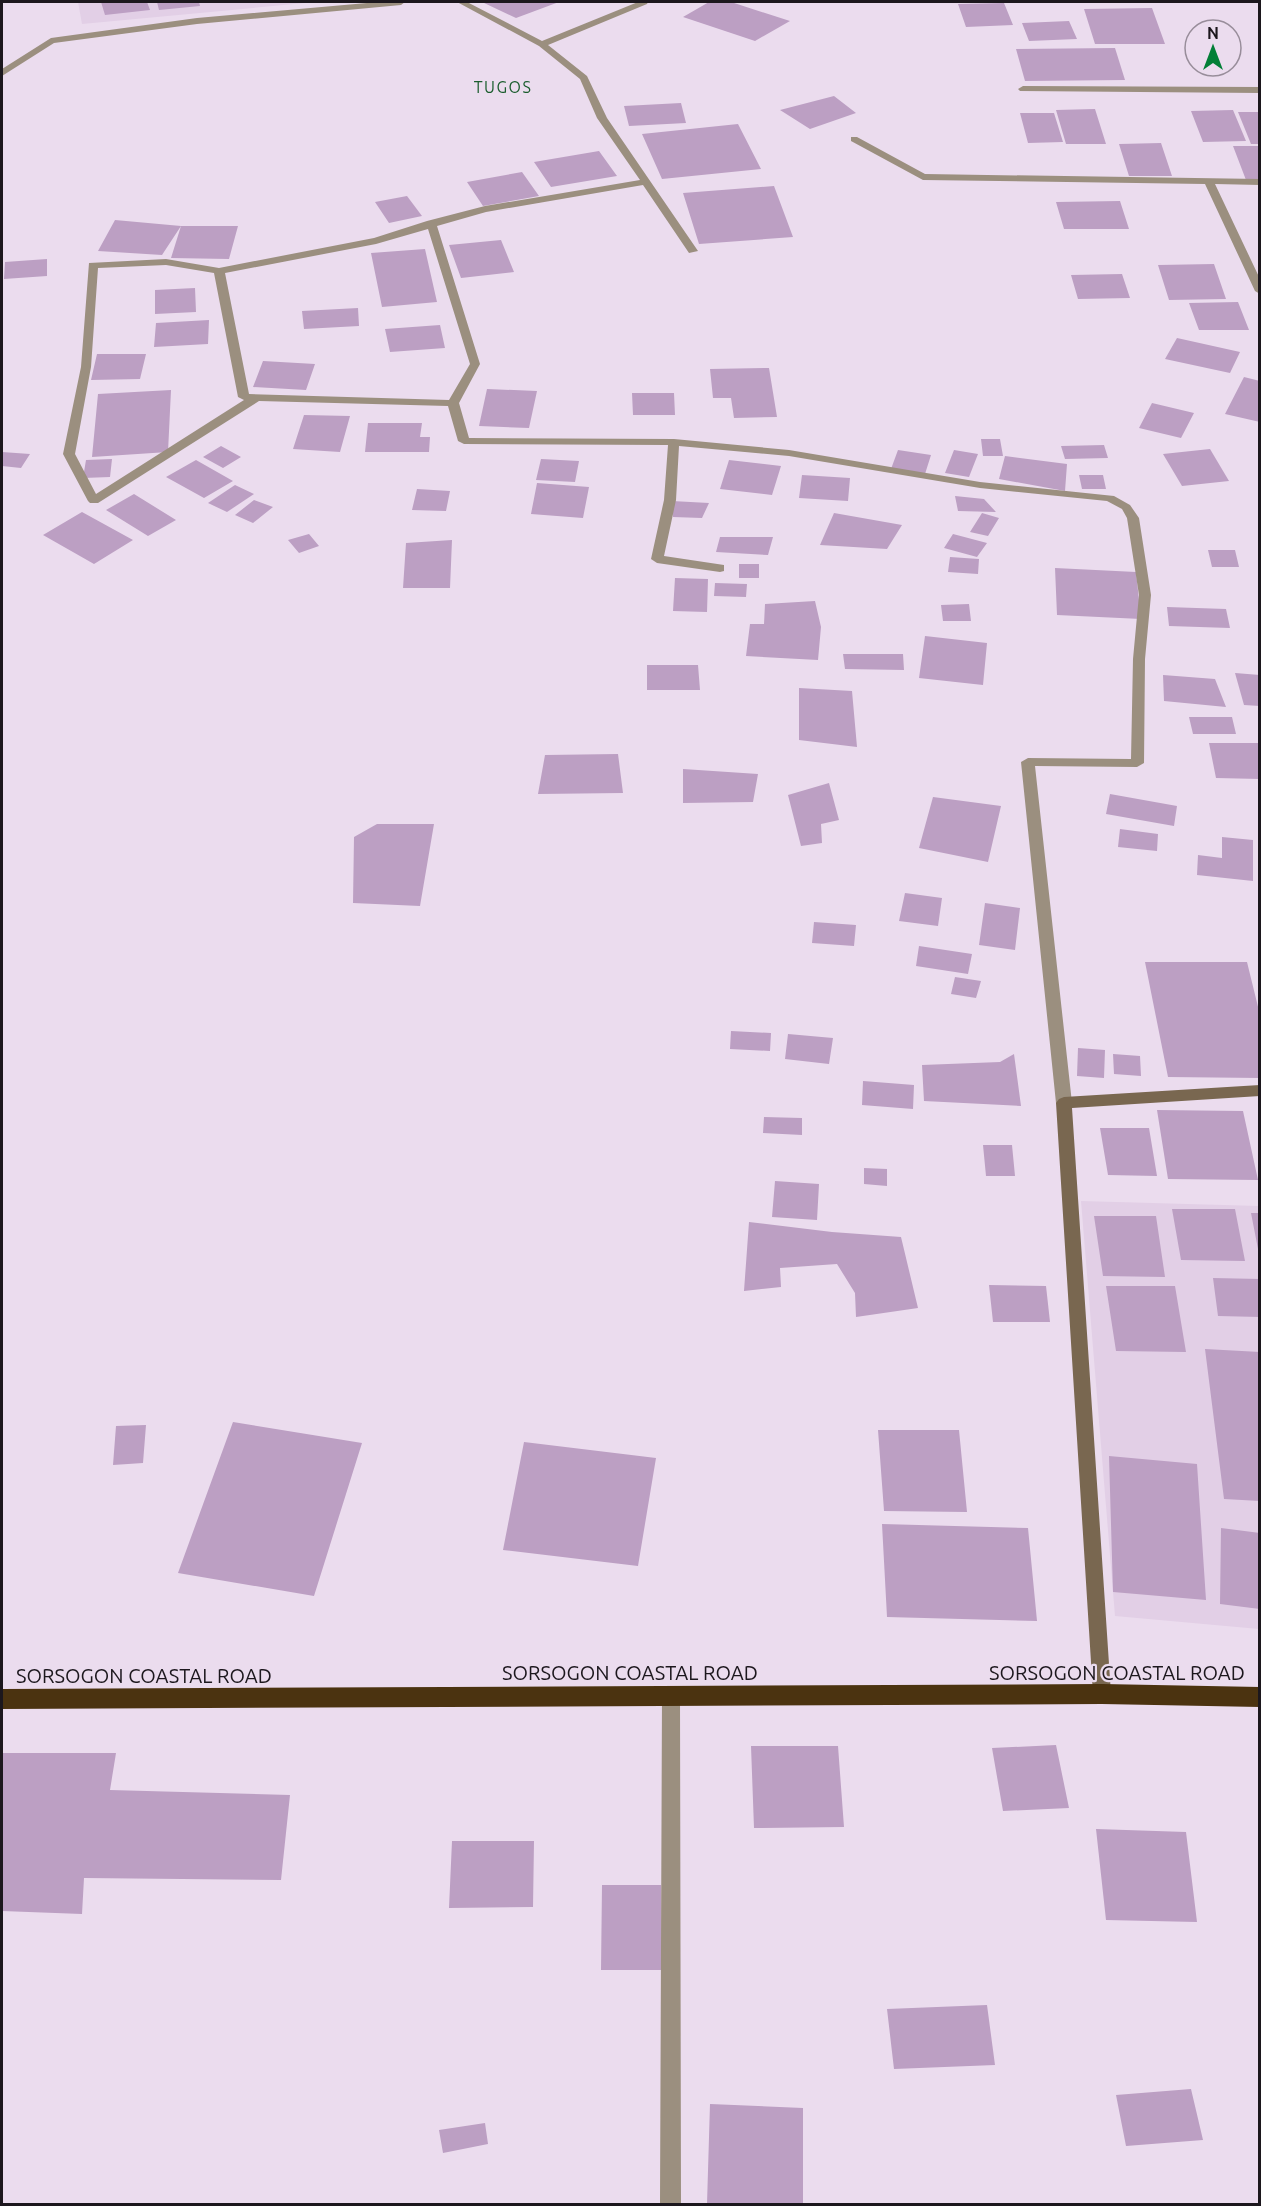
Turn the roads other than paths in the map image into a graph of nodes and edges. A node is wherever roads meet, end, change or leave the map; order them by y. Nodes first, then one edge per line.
1 (401, 2) edge
2 (461, 2) edge
3 (644, 2) edge
4 (542, 44) junction
5 (2, 73) edge
6 (1023, 89) dead end
7 (1260, 90) edge
8 (854, 139) dead end
9 (1209, 182) junction
10 (1260, 182) edge
11 (646, 183) junction
12 (431, 223) junction
13 (693, 251) dead end
14 (219, 271) junction
15 (1260, 291) edge
16 (257, 397) junction
17 (453, 403) junction
18 (674, 442) junction
19 (720, 568) dead end
20 (1260, 1090) edge
21 (1064, 1103) junction
22 (1102, 1694) junction
23 (671, 1696) junction
24 (1260, 1697) edge
25 (2, 1699) edge
26 (670, 2205) edge

1 - 5 street
2 - 4 street
3 - 4 street
4 - 11 street
6 - 7 street
8 - 9 street
9 - 10 street
9 - 15 street
11 - 12 street
11 - 13 street
12 - 14 street
12 - 17 street
14 - 16 street
14 - 16 street
16 - 17 street
17 - 18 street
18 - 19 street
18 - 21 street
20 - 21 street
21 - 22 street
22 - 23 highway, SORSOGON COASTAL ROAD
22 - 24 highway, SORSOGON COASTAL ROAD
23 - 25 highway, SORSOGON COASTAL ROAD
23 - 26 street

